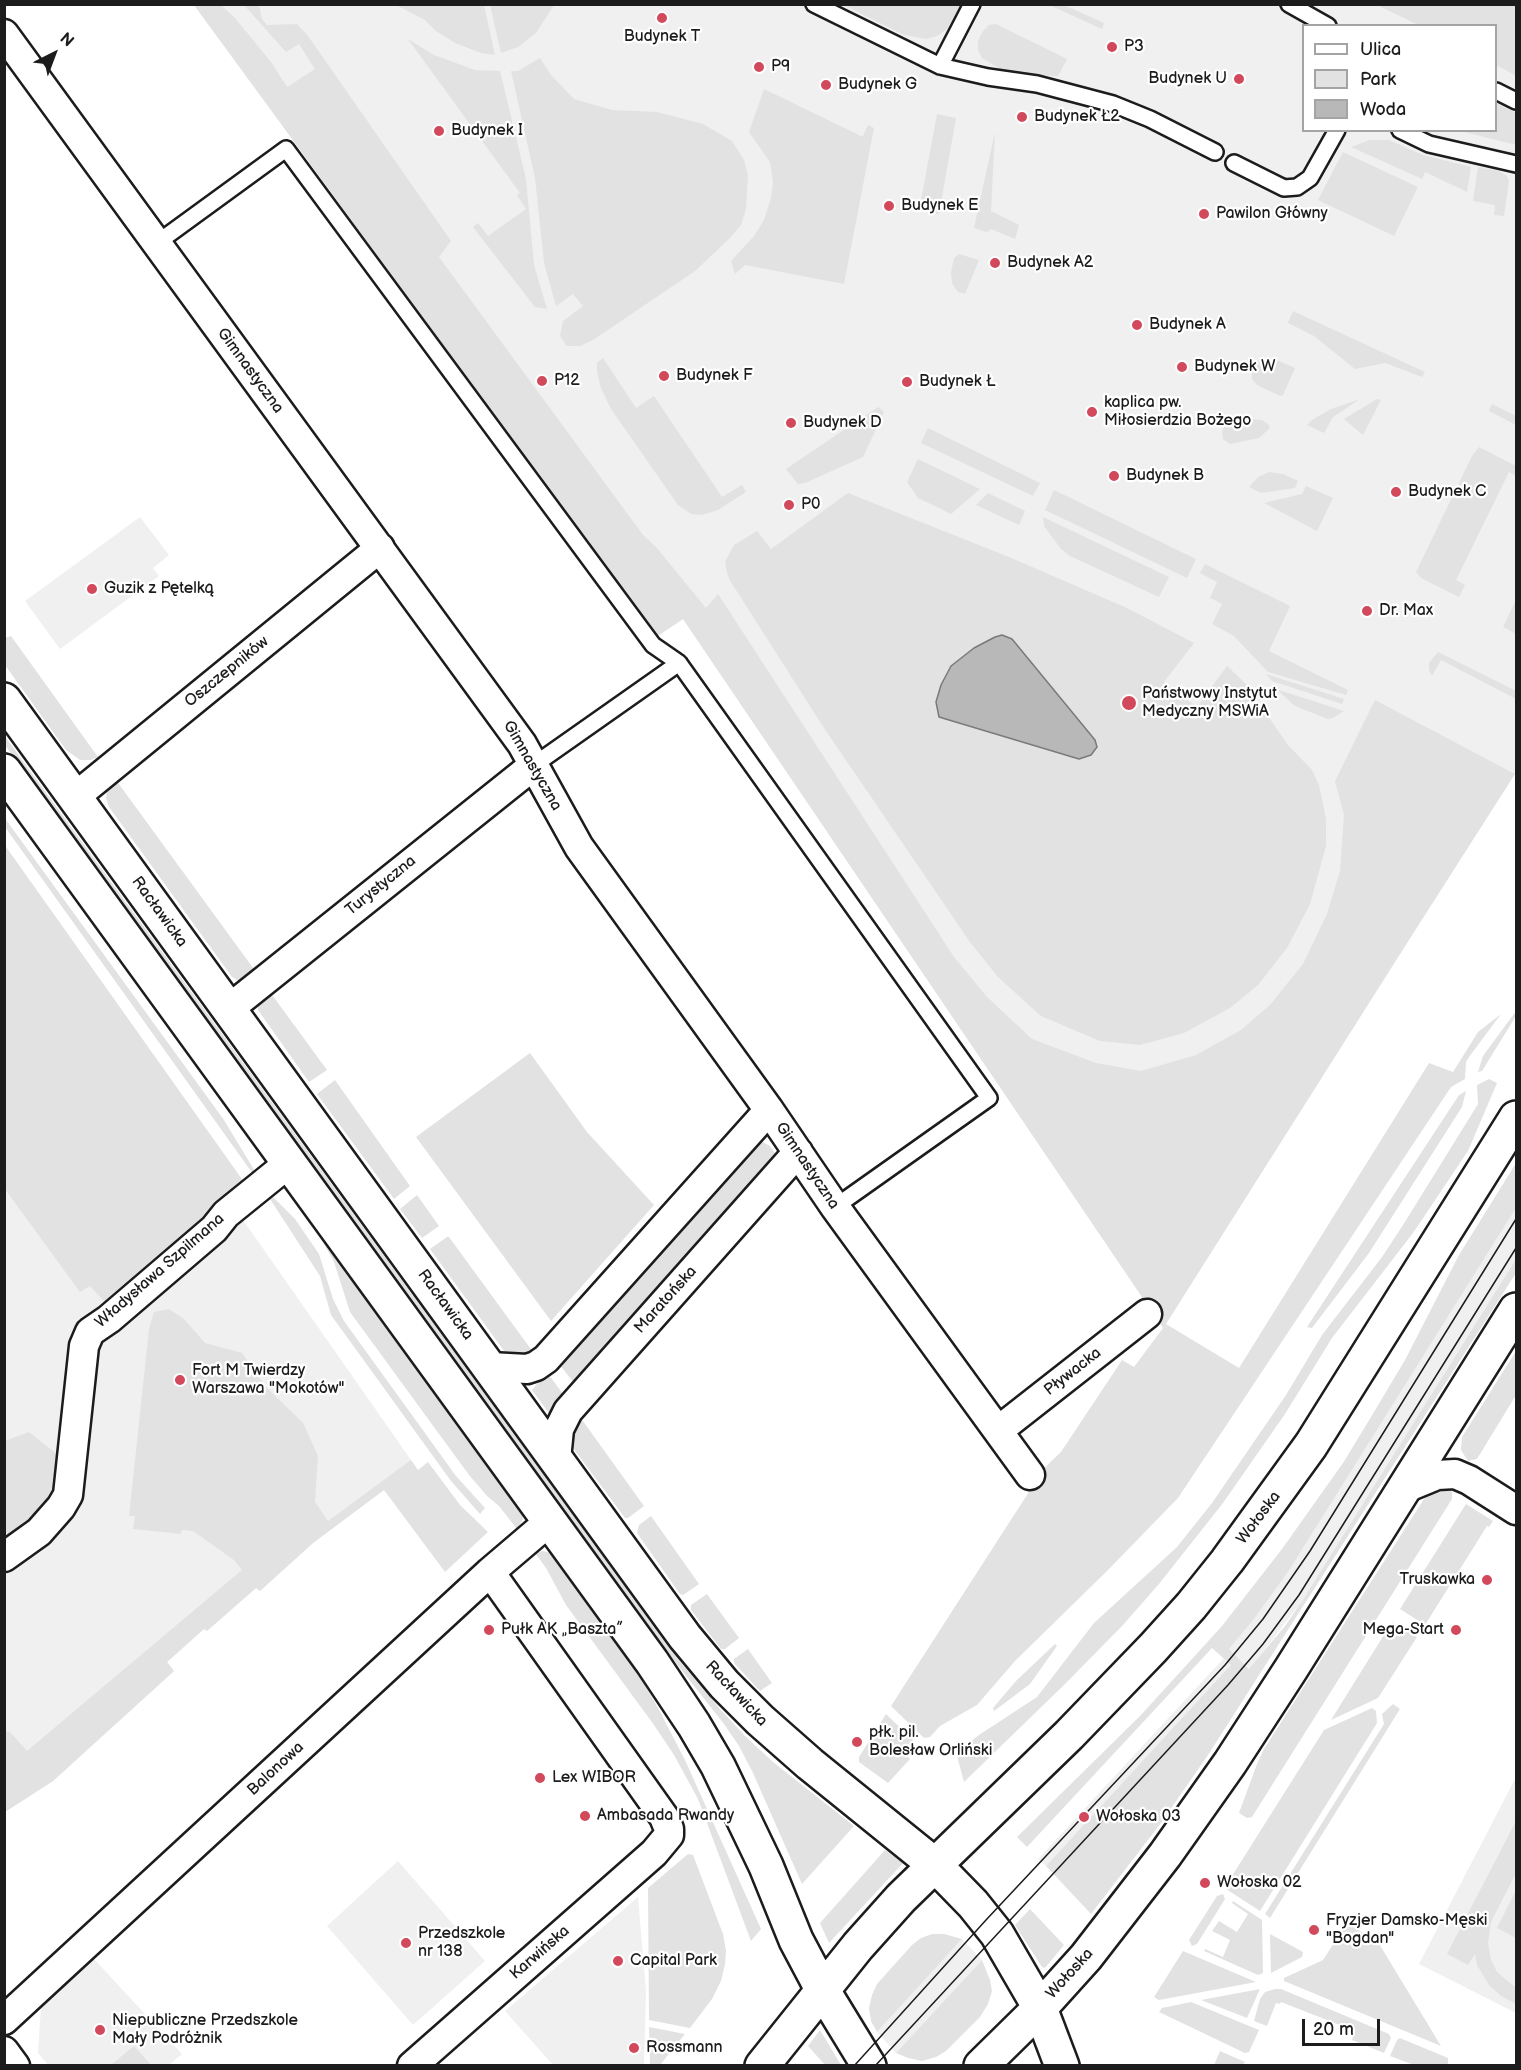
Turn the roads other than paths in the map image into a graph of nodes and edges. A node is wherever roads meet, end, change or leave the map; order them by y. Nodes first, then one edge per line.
1 (814, 4) edge
2 (972, 4) edge
3 (1289, 4) edge
4 (1324, 24) edge
5 (4, 34) edge
6 (940, 66) junction
7 (1497, 92) edge
8 (1516, 101) edge
9 (1336, 132) edge
10 (1404, 132) edge
11 (1215, 152) dead end
12 (1234, 163) dead end
13 (1516, 164) edge
14 (157, 243) junction
15 (380, 548) junction
16 (679, 663) junction
17 (4, 700) edge
18 (534, 765) junction
19 (4, 771) edge
20 (75, 797) junction
21 (230, 1008) junction
22 (769, 1110) junction
23 (1516, 1118) edge
24 (798, 1152) junction
25 (289, 1163) junction
26 (835, 1207) junction
27 (1516, 1310) edge
28 (1147, 1314) dead end
29 (490, 1367) junction
30 (999, 1430) junction
31 (556, 1459) junction
32 (1030, 1475) dead end
33 (1403, 1489) junction
34 (1516, 1510) edge
35 (550, 1520) junction
36 (4, 1557) edge
37 (490, 1572) junction
38 (934, 1865) junction
39 (822, 1989) junction
40 (1040, 2008) junction
41 (4, 2020) edge
42 (4, 2051) edge
43 (425, 2061) edge
44 (15, 2066) edge
45 (762, 2066) edge
46 (869, 2066) edge
47 (981, 2066) edge
48 (1062, 2066) edge

1 - 6 lane
2 - 6 lane
3 - 4 lane
5 - 14 street, Gimnastyczna
6 - 11 lane
7 - 8 lane
9 - 12 lane
10 - 13 lane
14 - 15 street, Gimnastyczna
14 - 16 lane
15 - 18 street, Gimnastyczna
15 - 20 street, Oszczepników
16 - 18 lane
16 - 26 lane
17 - 20 main road, Racławicka
18 - 21 street, Turystyczna
18 - 22 street, Gimnastyczna
19 - 25 main road
20 - 21 main road, Racławicka
21 - 29 main road, Racławicka
22 - 24 street, Gimnastyczna
22 - 29 street
23 - 38 main road, Wołoska
24 - 26 street, Gimnastyczna
24 - 31 street, Maratońska
25 - 35 main road
25 - 36 street, Władysława Szpilmana
26 - 30 street, Gimnastyczna
27 - 33 main road, Wołoska
28 - 30 street, Pływacka
29 - 31 main road, Racławicka
30 - 32 street, Gimnastyczna
31 - 38 main road, Racławicka
33 - 34 street
33 - 40 main road, Wołoska
35 - 37 street, Balonowa
35 - 39 main road
37 - 41 street, Balonowa
37 - 43 street, Karwińska
38 - 39 main road, Wołoska
38 - 40 main road, Racławicka
39 - 45 main road
39 - 46 main road
40 - 47 main road, Wołoska
40 - 48 main road, Racławicka
42 - 44 street

